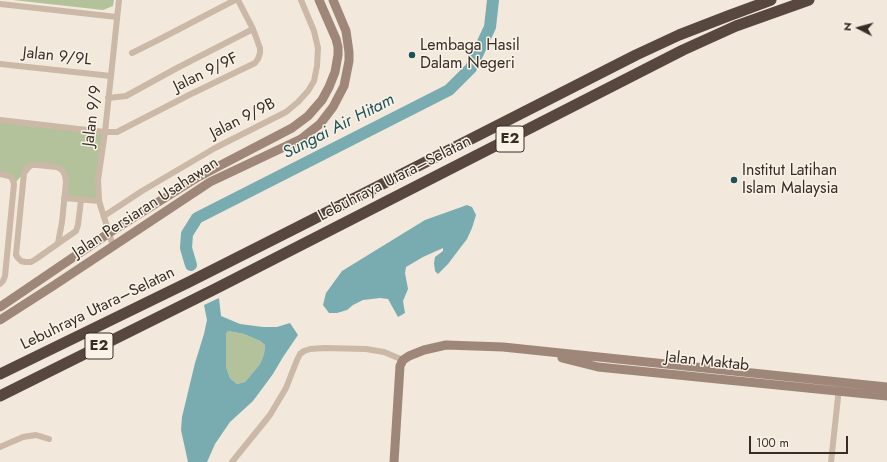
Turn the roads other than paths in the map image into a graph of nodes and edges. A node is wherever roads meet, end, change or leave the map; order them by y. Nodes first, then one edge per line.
1 (119, 0) edge
2 (236, 0) edge
3 (300, 0) edge
4 (319, 0) edge
5 (333, 0) edge
6 (771, 0) edge
7 (809, 0) edge
8 (0, 4) edge
9 (117, 17) junction
10 (253, 29) junction
11 (132, 52) dead end
12 (0, 64) edge
13 (110, 76) junction
14 (108, 98) junction
15 (0, 120) edge
16 (105, 132) junction
17 (0, 174) edge
18 (64, 198) junction
19 (81, 200) junction
20 (99, 202) junction
21 (104, 216) junction
22 (109, 233) junction
23 (58, 243) junction
24 (113, 246) junction
25 (0, 284) edge
26 (0, 307) edge
27 (0, 320) edge
28 (401, 363) junction
29 (0, 374) edge
30 (839, 386) junction
31 (887, 387) edge
32 (0, 396) edge
33 (887, 396) edge
34 (49, 439) dead end
35 (0, 447) edge
36 (232, 462) edge
37 (394, 462) edge
38 (831, 462) edge

1 - 9 street, Jalan 9/9
2 - 10 street, Jalan 9/9F
2 - 11 street
3 - 21 street, Jalan 9/9B
4 - 22 street, Jalan Persiaran Usahawan
5 - 24 street, Jalan Persiaran Usahawan
6 - 29 highway, Lebuhraya Utara–Selatan / E2
7 - 32 highway, Lebuhraya Utara–Selatan / E2
8 - 9 street
9 - 13 street, Jalan 9/9
10 - 14 street
10 - 16 street, Jalan 9/9F
12 - 13 street, Jalan 9/9L
13 - 14 street, Jalan 9/9
14 - 16 street, Jalan 9/9
15 - 16 street, Jalan 9/9F
16 - 20 street, Jalan 9/9
17 - 25 street
18 - 19 street
18 - 23 street
18 - 23 street
19 - 20 street
19 - 23 street
20 - 21 street, Jalan 9/9
21 - 22 street, Jalan 9/9
22 - 24 street, Jalan 9/9
22 - 26 street, Jalan Persiaran Usahawan
24 - 27 street, Jalan Persiaran Usahawan
28 - 30 street, Jalan Maktab
28 - 36 street
28 - 37 street
30 - 31 street, Jalan Maktab
30 - 33 street, Jalan Maktab
30 - 38 street
34 - 35 street

